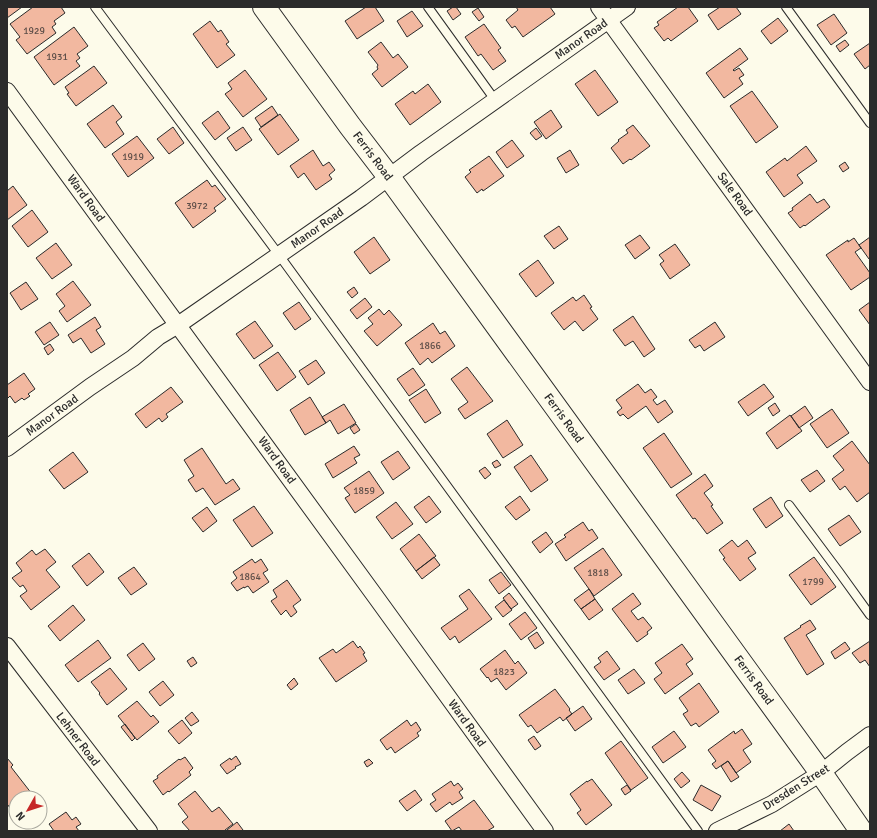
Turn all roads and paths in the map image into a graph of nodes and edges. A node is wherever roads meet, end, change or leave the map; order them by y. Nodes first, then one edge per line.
1 (95, 7) edge
2 (264, 7) edge
3 (428, 7) edge
4 (626, 7) edge
5 (786, 7) edge
6 (604, 13) edge
7 (7, 91) edge
8 (495, 100) junction
9 (870, 123) edge
10 (389, 177) junction
11 (279, 255) junction
12 (178, 325) junction
13 (870, 382) edge
14 (7, 448) edge
15 (788, 505) dead end
16 (870, 615) edge
17 (7, 646) edge
18 (870, 735) edge
19 (821, 773) junction
20 (149, 831) edge
21 (545, 831) edge
22 (698, 831) edge
23 (718, 831) edge
24 (861, 831) edge

1 - 11 lane
2 - 10 main road, Ferris Road
3 - 8 lane
4 - 6 street, Manor Road
5 - 9 lane
6 - 8 street, Manor Road
6 - 13 street, Sale Road
7 - 12 street, Ward Road
8 - 10 street, Manor Road
10 - 11 street, Manor Road
10 - 19 main road, Ferris Road
11 - 12 street, Manor Road
11 - 22 lane
12 - 14 street, Manor Road
12 - 21 street, Ward Road
15 - 16 lane
17 - 20 street, Lehner Road
18 - 19 street, Dresden Street
19 - 23 street, Dresden Street
19 - 24 main road, Ferris Road

